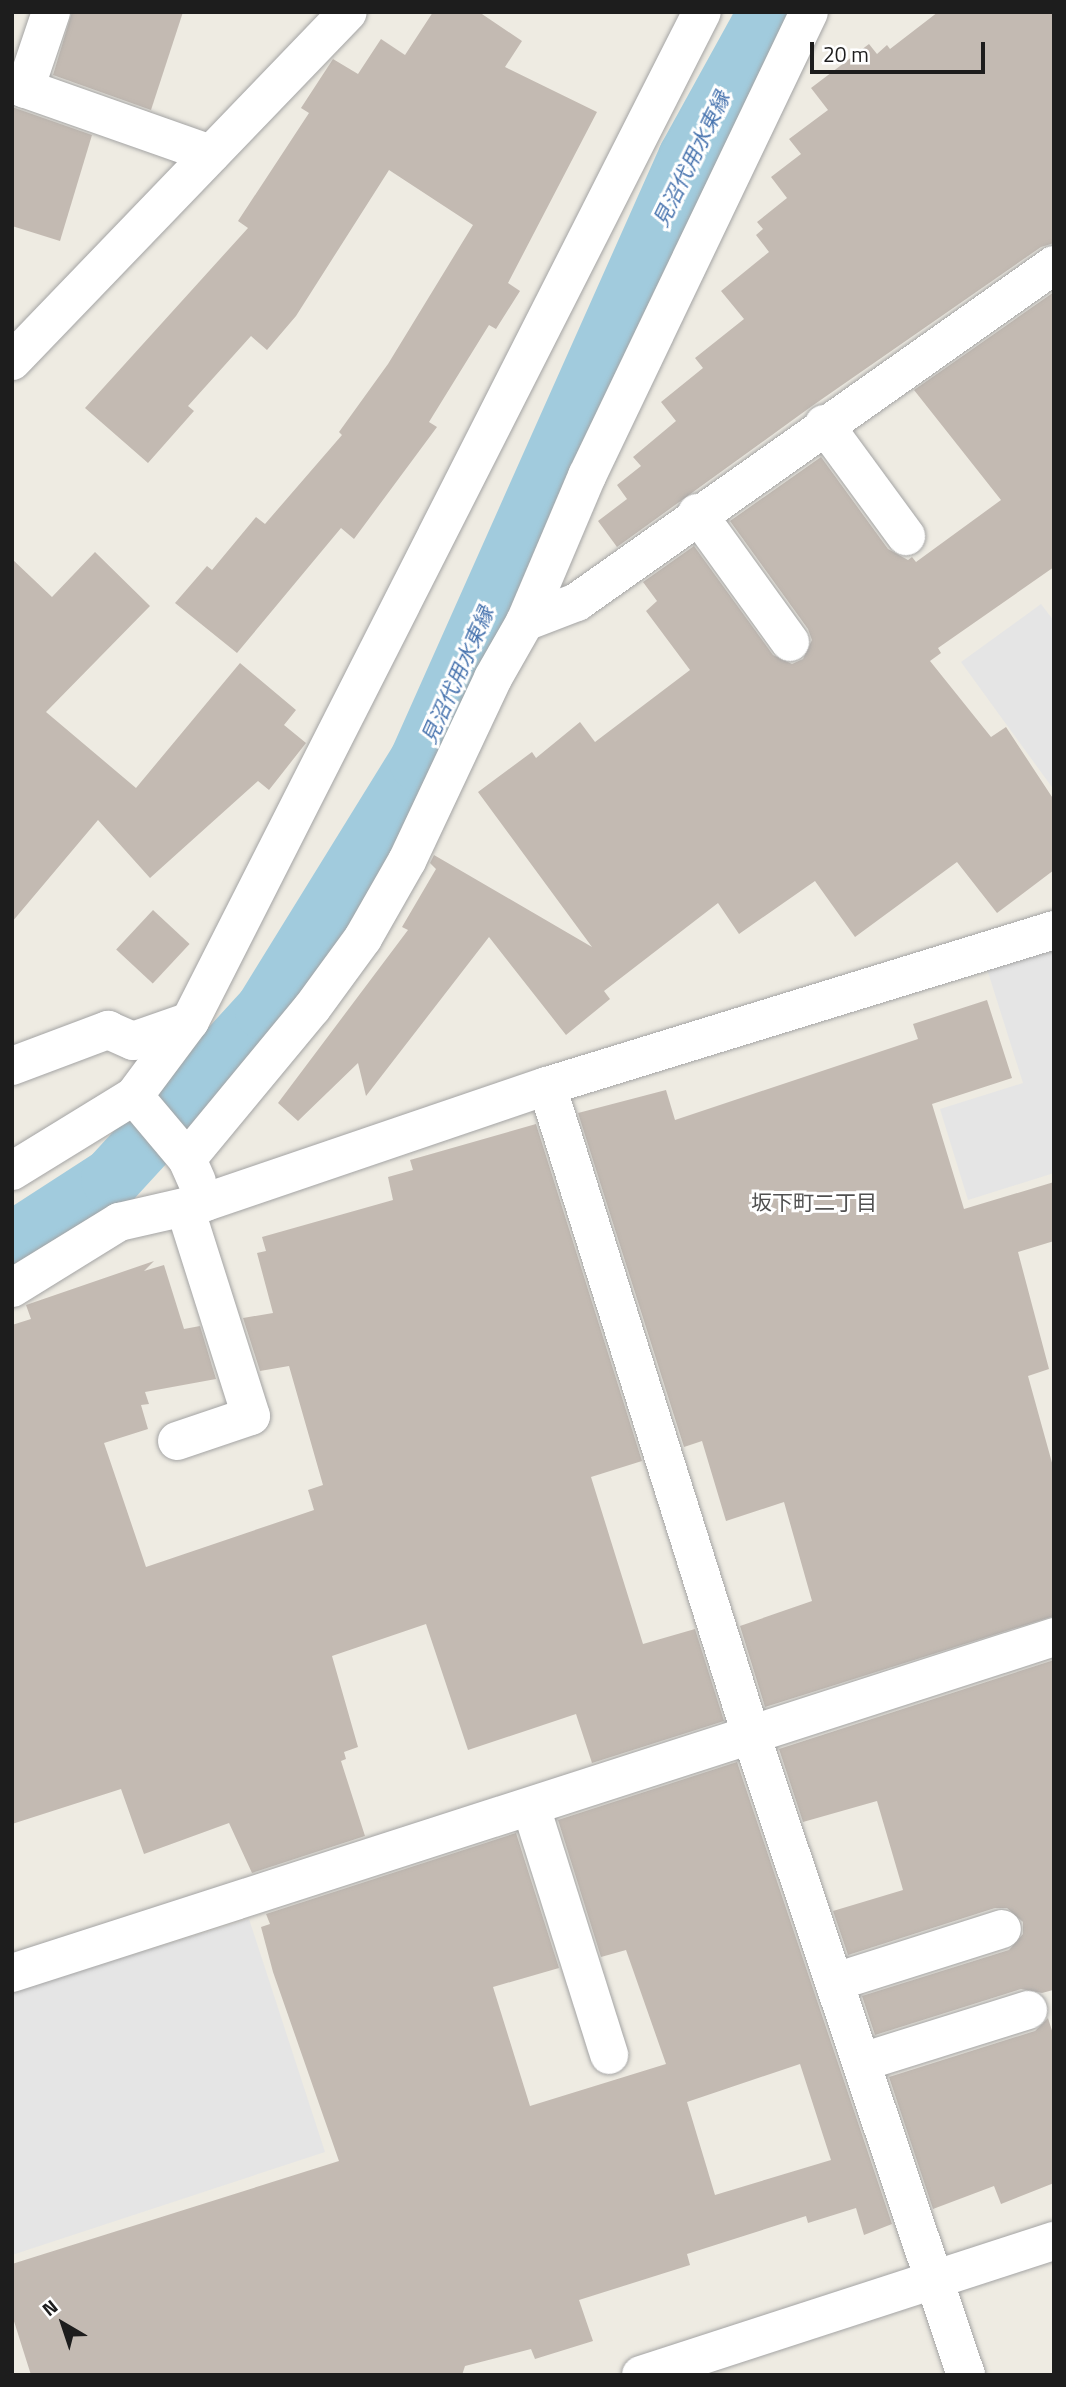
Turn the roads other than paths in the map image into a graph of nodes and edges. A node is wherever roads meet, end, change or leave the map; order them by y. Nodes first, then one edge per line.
1 (51, 12) edge
2 (348, 12) edge
3 (702, 12) edge
4 (809, 12) edge
5 (19, 87) edge
6 (211, 154) junction
7 (1054, 265) edge
8 (12, 362) edge
9 (824, 424) junction
10 (696, 513) junction
11 (906, 536) dead end
12 (525, 622) junction
13 (790, 642) dead end
14 (1054, 930) edge
15 (190, 1021) junction
16 (12, 1066) edge
17 (547, 1086) junction
18 (134, 1096) junction
19 (187, 1159) junction
20 (12, 1171) edge
21 (196, 1205) junction
22 (12, 1288) edge
23 (177, 1441) dead end
24 (1054, 1637) edge
25 (751, 1735) junction
26 (531, 1807) junction
27 (1002, 1929) dead end
28 (12, 1972) edge
29 (835, 1982) junction
30 (1028, 2010) dead end
31 (609, 2055) dead end
32 (862, 2062) junction
33 (1054, 2241) edge
34 (936, 2280) junction
35 (640, 2375) edge
36 (966, 2375) edge

1 - 5 street
2 - 6 street
3 - 15 street
4 - 12 street
5 - 6 street
6 - 8 street
7 - 9 street
9 - 10 street
9 - 11 street
10 - 12 street
10 - 13 street
12 - 19 street
14 - 17 street
15 - 16 street
15 - 18 street
17 - 21 street
17 - 25 street
18 - 19 street
18 - 20 street
19 - 21 street
21 - 22 street
21 - 23 street
24 - 25 street
25 - 26 street
25 - 29 street
26 - 28 street
26 - 31 street
27 - 29 street
29 - 32 street
30 - 32 street
32 - 34 street
33 - 34 street
34 - 35 street
34 - 36 street

